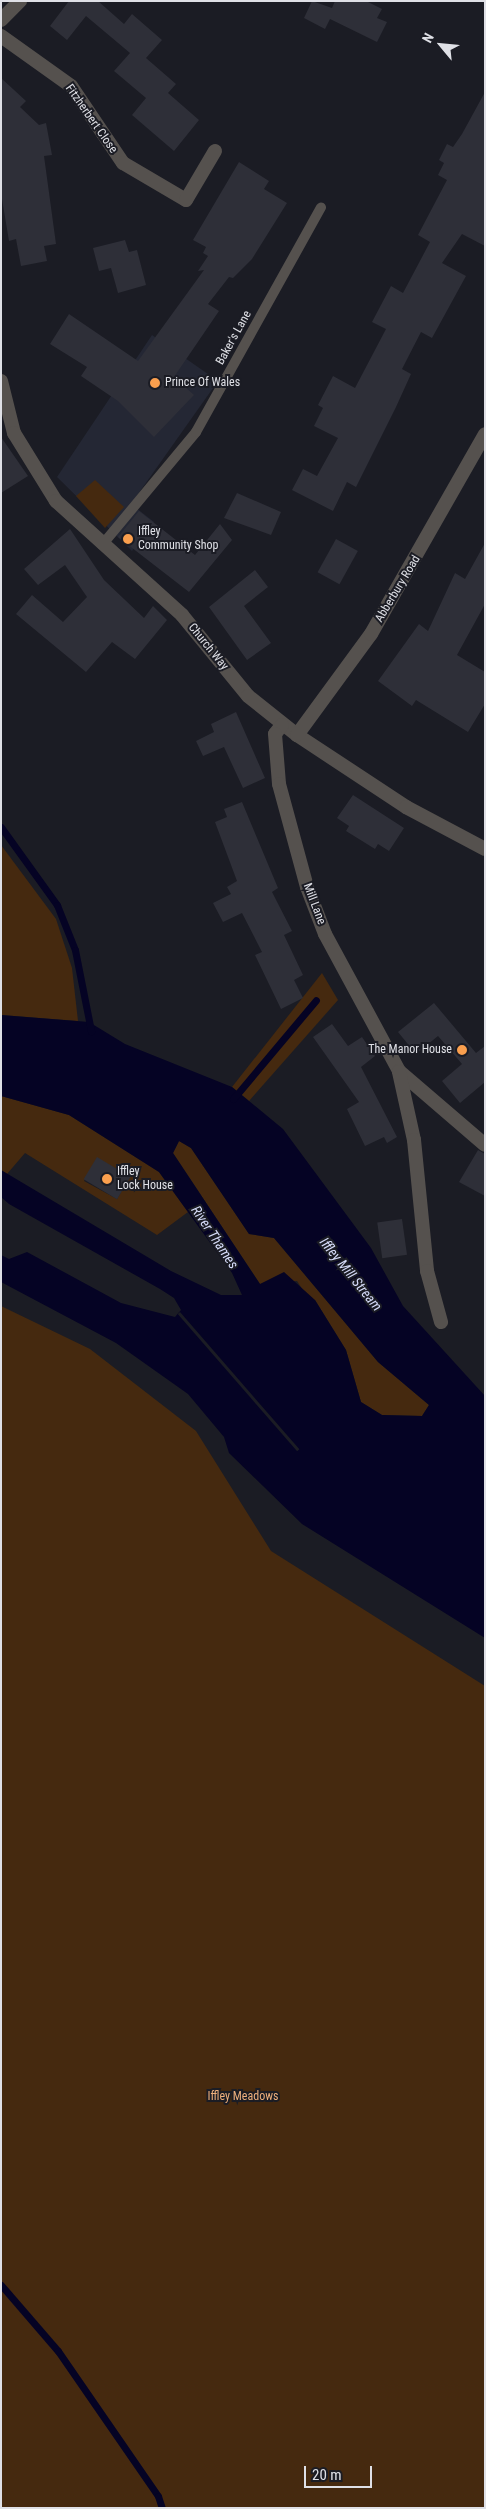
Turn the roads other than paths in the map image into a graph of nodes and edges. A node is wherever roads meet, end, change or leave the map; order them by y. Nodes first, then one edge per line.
1 (20, 1) edge
2 (1, 20) edge
3 (1, 36) edge
4 (215, 151) dead end
5 (321, 207) dead end
6 (1, 381) edge
7 (485, 434) edge
8 (102, 545) junction
9 (282, 724) junction
10 (296, 735) junction
11 (485, 849) edge
12 (399, 1071) junction
13 (485, 1145) edge
14 (441, 1322) dead end

1 - 2 street
3 - 4 street, Fitzherbert Close
5 - 8 lane, Baker's Lane
6 - 8 street, Church Way
7 - 10 street, Abberbury Road
8 - 9 street, Church Way
9 - 10 street, Church Way
9 - 12 street, Mill Lane
10 - 11 street, Church Way
12 - 13 street, Mill Lane
12 - 14 street, Mill Lane

